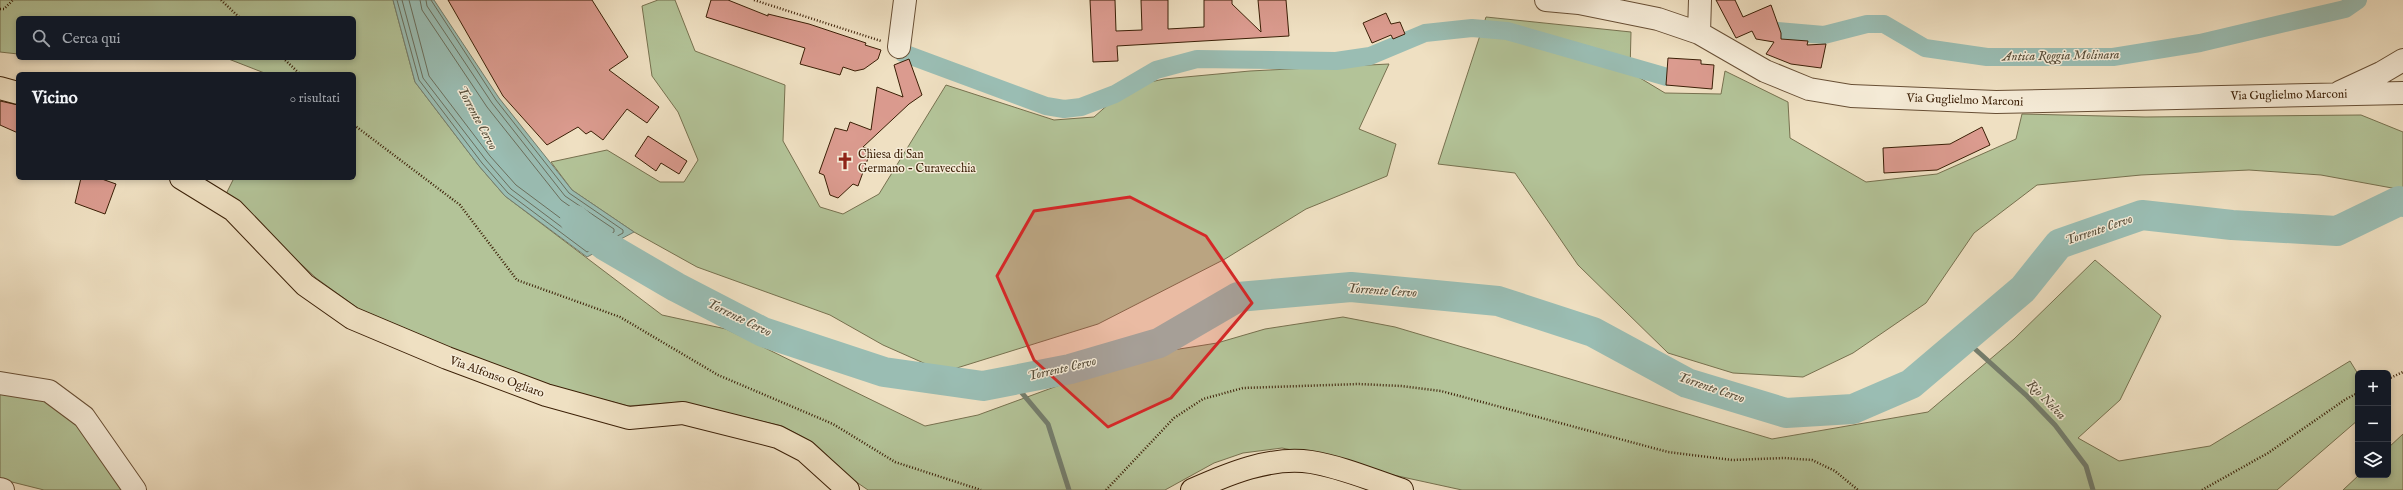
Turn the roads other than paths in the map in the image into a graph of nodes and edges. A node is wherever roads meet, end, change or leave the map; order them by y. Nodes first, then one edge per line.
1 (905, 0) edge
2 (1546, 0) edge
3 (1700, 0) edge
4 (1699, 33) junction
5 (899, 47) road end
6 (2403, 60) edge
7 (0, 88) edge
8 (16, 92) edge
9 (2403, 93) edge
10 (2335, 94) junction
11 (184, 180) edge
12 (0, 383) edge
13 (135, 490) edge
14 (848, 490) edge
15 (1192, 490) edge
16 (1402, 490) edge

1 - 5 street
2 - 4 street, Via Guglielmo Marconi
3 - 4 street
4 - 10 street, Via Guglielmo Marconi
6 - 10 street
7 - 8 main road
9 - 10 street, Via Guglielmo Marconi
11 - 14 main road, Via Alfonso Ogliaro
12 - 13 street
15 - 16 main road

